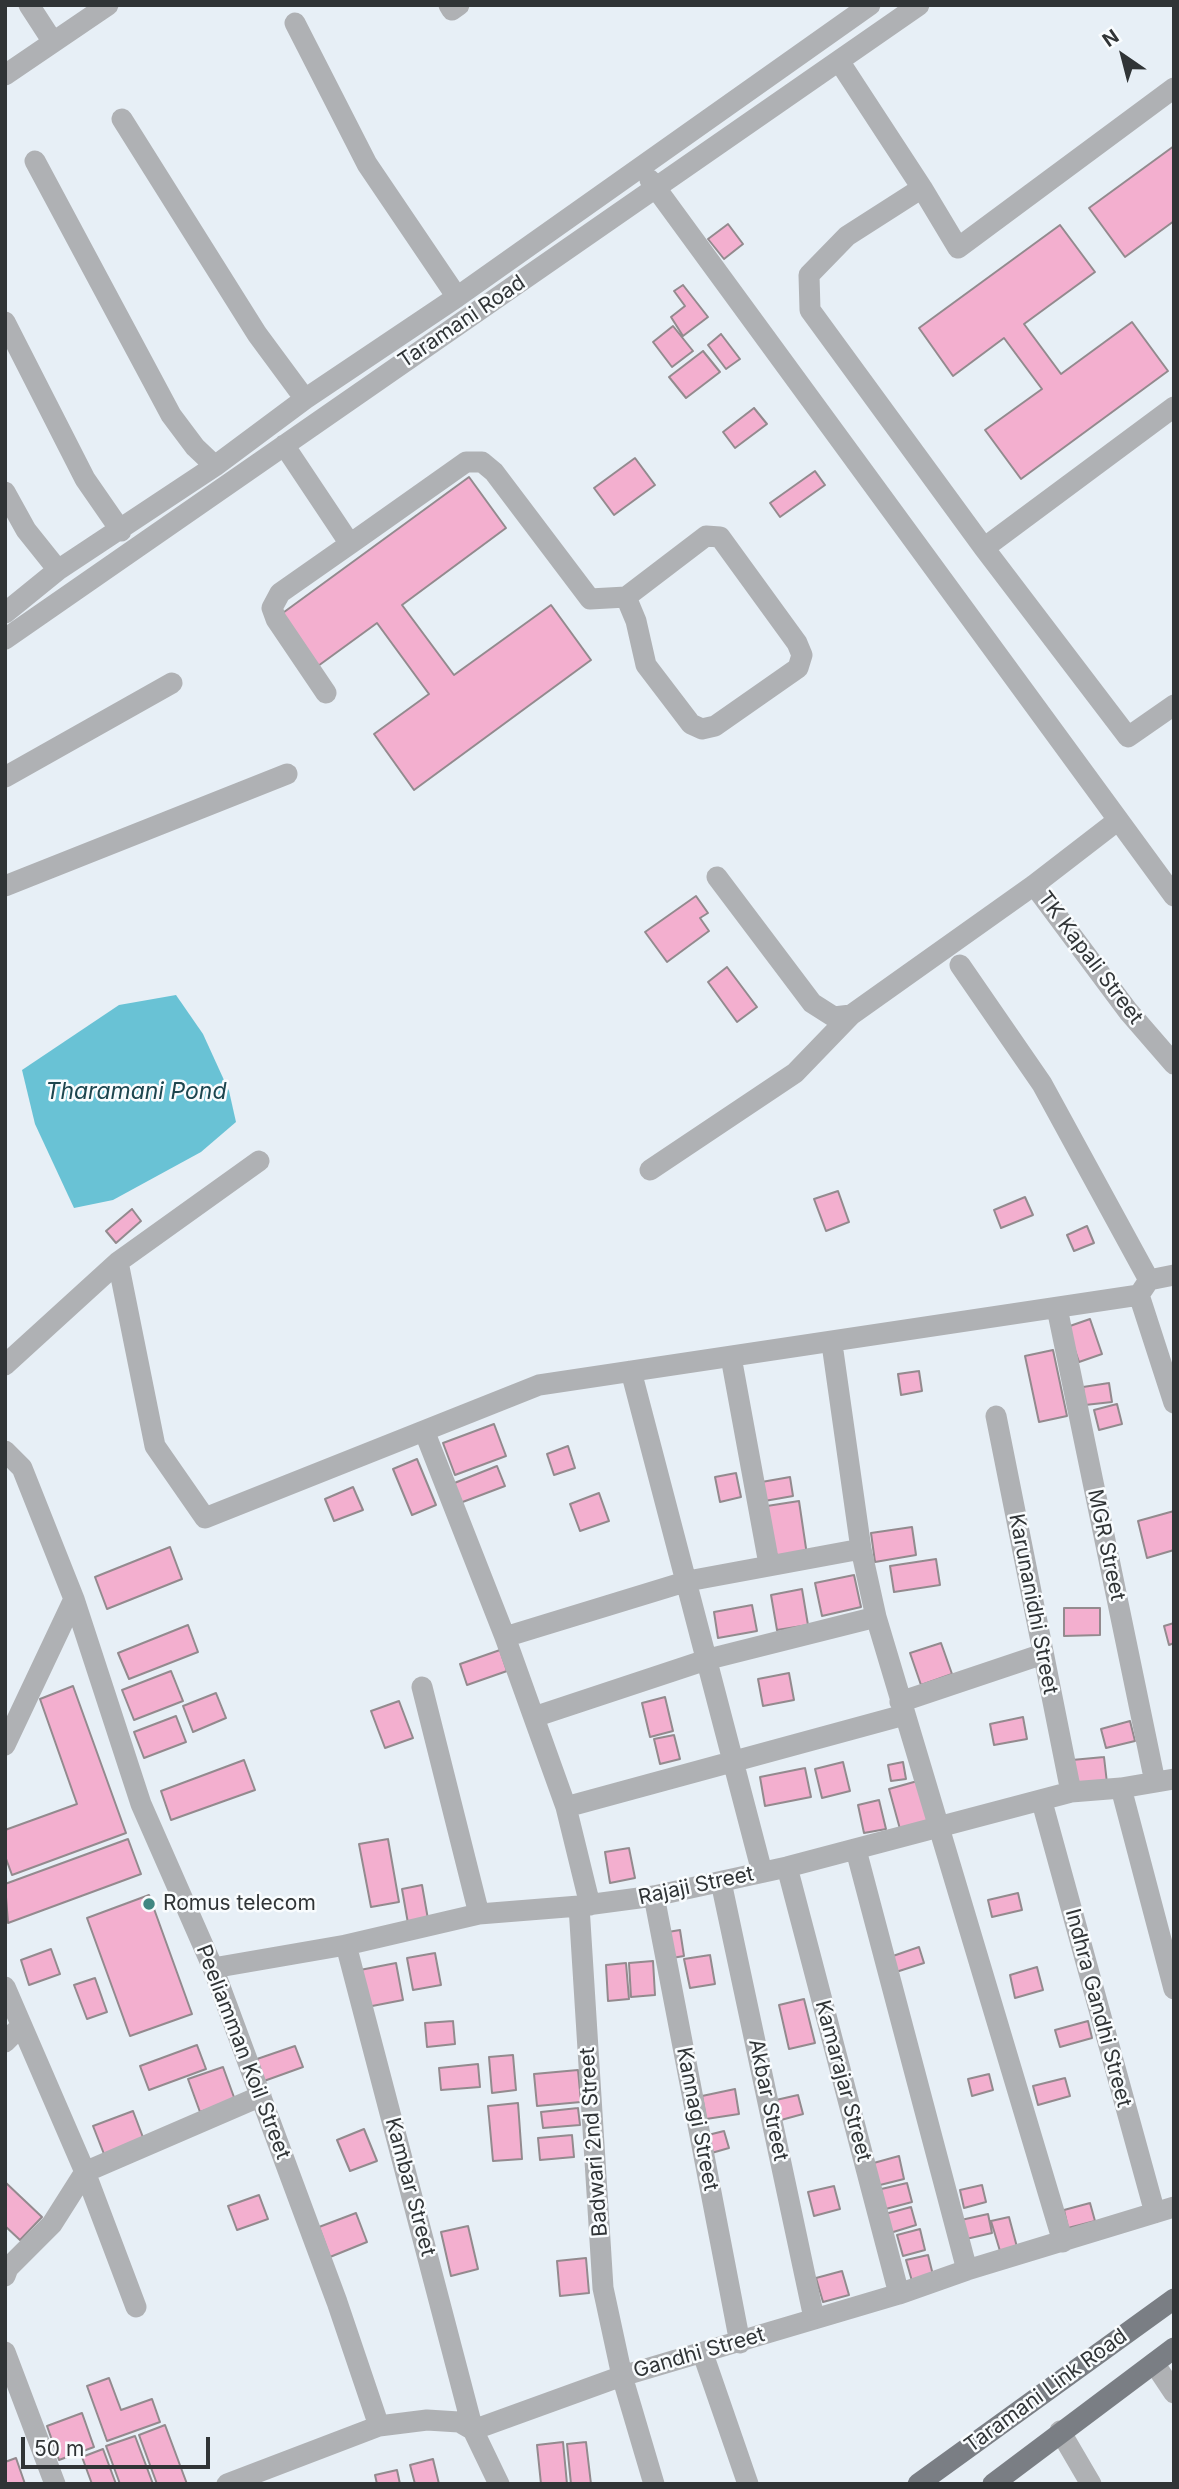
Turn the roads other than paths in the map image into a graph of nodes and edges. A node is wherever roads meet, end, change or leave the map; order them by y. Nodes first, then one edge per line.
1 (29, 5) edge
2 (108, 5) edge
3 (449, 5) edge
4 (459, 5) edge
5 (870, 5) edge
6 (919, 5) edge
7 (295, 23) dead end
8 (54, 42) junction
9 (839, 61) junction
10 (5, 75) edge
11 (1174, 88) edge
12 (122, 119) dead end
13 (35, 161) dead end
14 (639, 167) junction
15 (922, 188) junction
16 (658, 189) junction
17 (457, 297) junction
18 (5, 322) edge
19 (305, 399) junction
20 (1174, 407) edge
21 (284, 445) junction
22 (215, 466) junction
23 (5, 492) edge
24 (121, 531) junction
25 (350, 544) junction
26 (984, 548) junction
27 (58, 570) junction
28 (626, 597) junction
29 (5, 613) edge
30 (5, 639) edge
31 (172, 684) dead end
32 (326, 693) dead end
33 (1174, 705) edge
34 (288, 774) dead end
35 (5, 777) edge
36 (1117, 821) junction
37 (717, 877) dead end
38 (1034, 884) junction
39 (5, 886) edge
40 (1174, 896) edge
41 (960, 965) dead end
42 (851, 1015) junction
43 (1174, 1064) edge
44 (259, 1161) dead end
45 (650, 1170) dead end
46 (118, 1262) junction
47 (1174, 1275) edge
48 (1144, 1288) junction
49 (1057, 1308) junction
50 (832, 1344) junction
51 (731, 1357) junction
52 (5, 1365) edge
53 (631, 1371) junction
54 (1174, 1403) edge
55 (996, 1416) dead end
56 (425, 1433) junction
57 (5, 1451) edge
58 (860, 1549) junction
59 (769, 1564) junction
60 (688, 1581) junction
61 (74, 1599) junction
62 (876, 1616) junction
63 (505, 1637) junction
64 (1043, 1654) junction
65 (709, 1659) junction
66 (422, 1686) dead end
67 (902, 1709) junction
68 (534, 1717) junction
69 (5, 1745) edge
70 (733, 1759) junction
71 (1164, 1780) edge
72 (1121, 1788) junction
73 (1071, 1792) junction
74 (1042, 1802) junction
75 (566, 1808) junction
76 (937, 1826) junction
77 (856, 1850) junction
78 (787, 1867) junction
79 (762, 1872) junction
80 (721, 1882) junction
81 (654, 1896) junction
82 (584, 1906) junction
83 (479, 1914) junction
84 (346, 1945) junction
85 (213, 1968) junction
86 (5, 1987) edge
87 (1174, 1989) edge
88 (13, 2035) edge
89 (261, 2096) junction
90 (85, 2172) junction
91 (1164, 2210) edge
92 (1063, 2242) junction
93 (967, 2270) junction
94 (5, 2276) edge
95 (900, 2294) junction
96 (1174, 2299) edge
97 (136, 2307) dead end
98 (814, 2318) junction
99 (740, 2343) junction
100 (1174, 2348) edge
101 (5, 2353) edge
102 (703, 2354) junction
103 (1154, 2363) junction
104 (622, 2376) junction
105 (1174, 2393) edge
106 (379, 2426) junction
107 (473, 2430) junction
108 (1060, 2431) junction
109 (55, 2484) edge
110 (227, 2484) edge
111 (499, 2484) edge
112 (654, 2484) edge
113 (748, 2484) edge
114 (918, 2484) edge
115 (993, 2484) edge
116 (1091, 2484) edge

1 - 8 street
2 - 8 street
3 - 4 street
5 - 14 street, Taramani Road
6 - 9 street, Taramani Road
7 - 17 street
8 - 10 street
9 - 15 street
9 - 16 street, Taramani Road
11 - 15 street
12 - 19 street
13 - 22 street
14 - 16 street
14 - 17 street, Taramani Road
15 - 26 street
16 - 21 street, Taramani Road
16 - 36 street
17 - 19 street, Taramani Road
18 - 24 street
19 - 22 street, Taramani Road
20 - 26 street
21 - 25 street
21 - 30 street, Taramani Road
22 - 24 street, Taramani Road
23 - 27 street
24 - 27 street, Taramani Road
25 - 28 street
25 - 32 street
26 - 33 street
27 - 29 street, Taramani Road
28 - 28 street
31 - 35 street
34 - 39 street
36 - 38 street
36 - 40 street
37 - 42 street
38 - 42 street
38 - 43 street, TK Kapali Street
41 - 48 street
42 - 45 street
44 - 46 street
46 - 52 street
46 - 56 street
47 - 48 street
48 - 49 street
48 - 54 street
49 - 50 street
49 - 71 street, MGR Street
50 - 51 street
50 - 58 street
51 - 53 street
51 - 59 street
53 - 56 street
53 - 60 street
55 - 64 street, Karunanidhi Street
56 - 63 street, Badwari 2nd Street
57 - 61 street, Peeliamman Koil Street
58 - 59 street
58 - 62 street
59 - 60 street
60 - 63 street
60 - 65 street
61 - 69 street
61 - 85 street, Peeliamman Koil Street
62 - 65 street
62 - 67 street
63 - 68 street, Badwari 2nd Street
64 - 67 street
64 - 73 street, Karunanidhi Street
65 - 68 street
65 - 70 street
66 - 83 street
67 - 70 street
67 - 76 street
68 - 75 street, Badwari 2nd Street
70 - 75 street
70 - 79 street
71 - 72 street, Rajaji Street
72 - 73 street, Rajaji Street
72 - 87 street
73 - 74 street, Rajaji Street
74 - 76 street, Rajaji Street
74 - 91 street, Indhra Gandhi Street
75 - 82 street, Badwari 2nd Street
76 - 77 street, Rajaji Street
76 - 92 street
77 - 78 street, Rajaji Street
77 - 93 street
78 - 79 street, Rajaji Street
78 - 95 street, Kamarajar Street
79 - 80 street, Rajaji Street
80 - 81 street, Rajaji Street
80 - 98 street, Akbar Street
81 - 82 street, Rajaji Street
81 - 99 street, Kannagi Street
82 - 83 street, Rajaji Street
82 - 104 street, Badwari 2nd Street
83 - 84 street, Rajaji Street
84 - 85 street, Rajaji Street
84 - 107 street, Kambar Street
85 - 89 street, Peeliamman Koil Street
86 - 88 street
88 - 90 street
89 - 90 street
89 - 106 street, Peeliamman Koil Street
90 - 94 street
90 - 97 street
91 - 92 street, Gandhi Street
92 - 93 street, Gandhi Street
93 - 95 street, Gandhi Street
95 - 98 street, Gandhi Street
96 - 114 main road, Taramani Link Road
98 - 99 street, Gandhi Street
99 - 102 street, Gandhi Street
100 - 103 main road, Taramani Link Road
101 - 109 street
102 - 104 street, Gandhi Street
102 - 113 street
103 - 105 street
103 - 108 main road, Taramani Link Road
104 - 107 street, Gandhi Street
104 - 112 street, Badwari 2nd Street
106 - 107 street
106 - 110 street
107 - 111 street, Kambar Street
108 - 115 main road, Taramani Link Road
108 - 116 street

